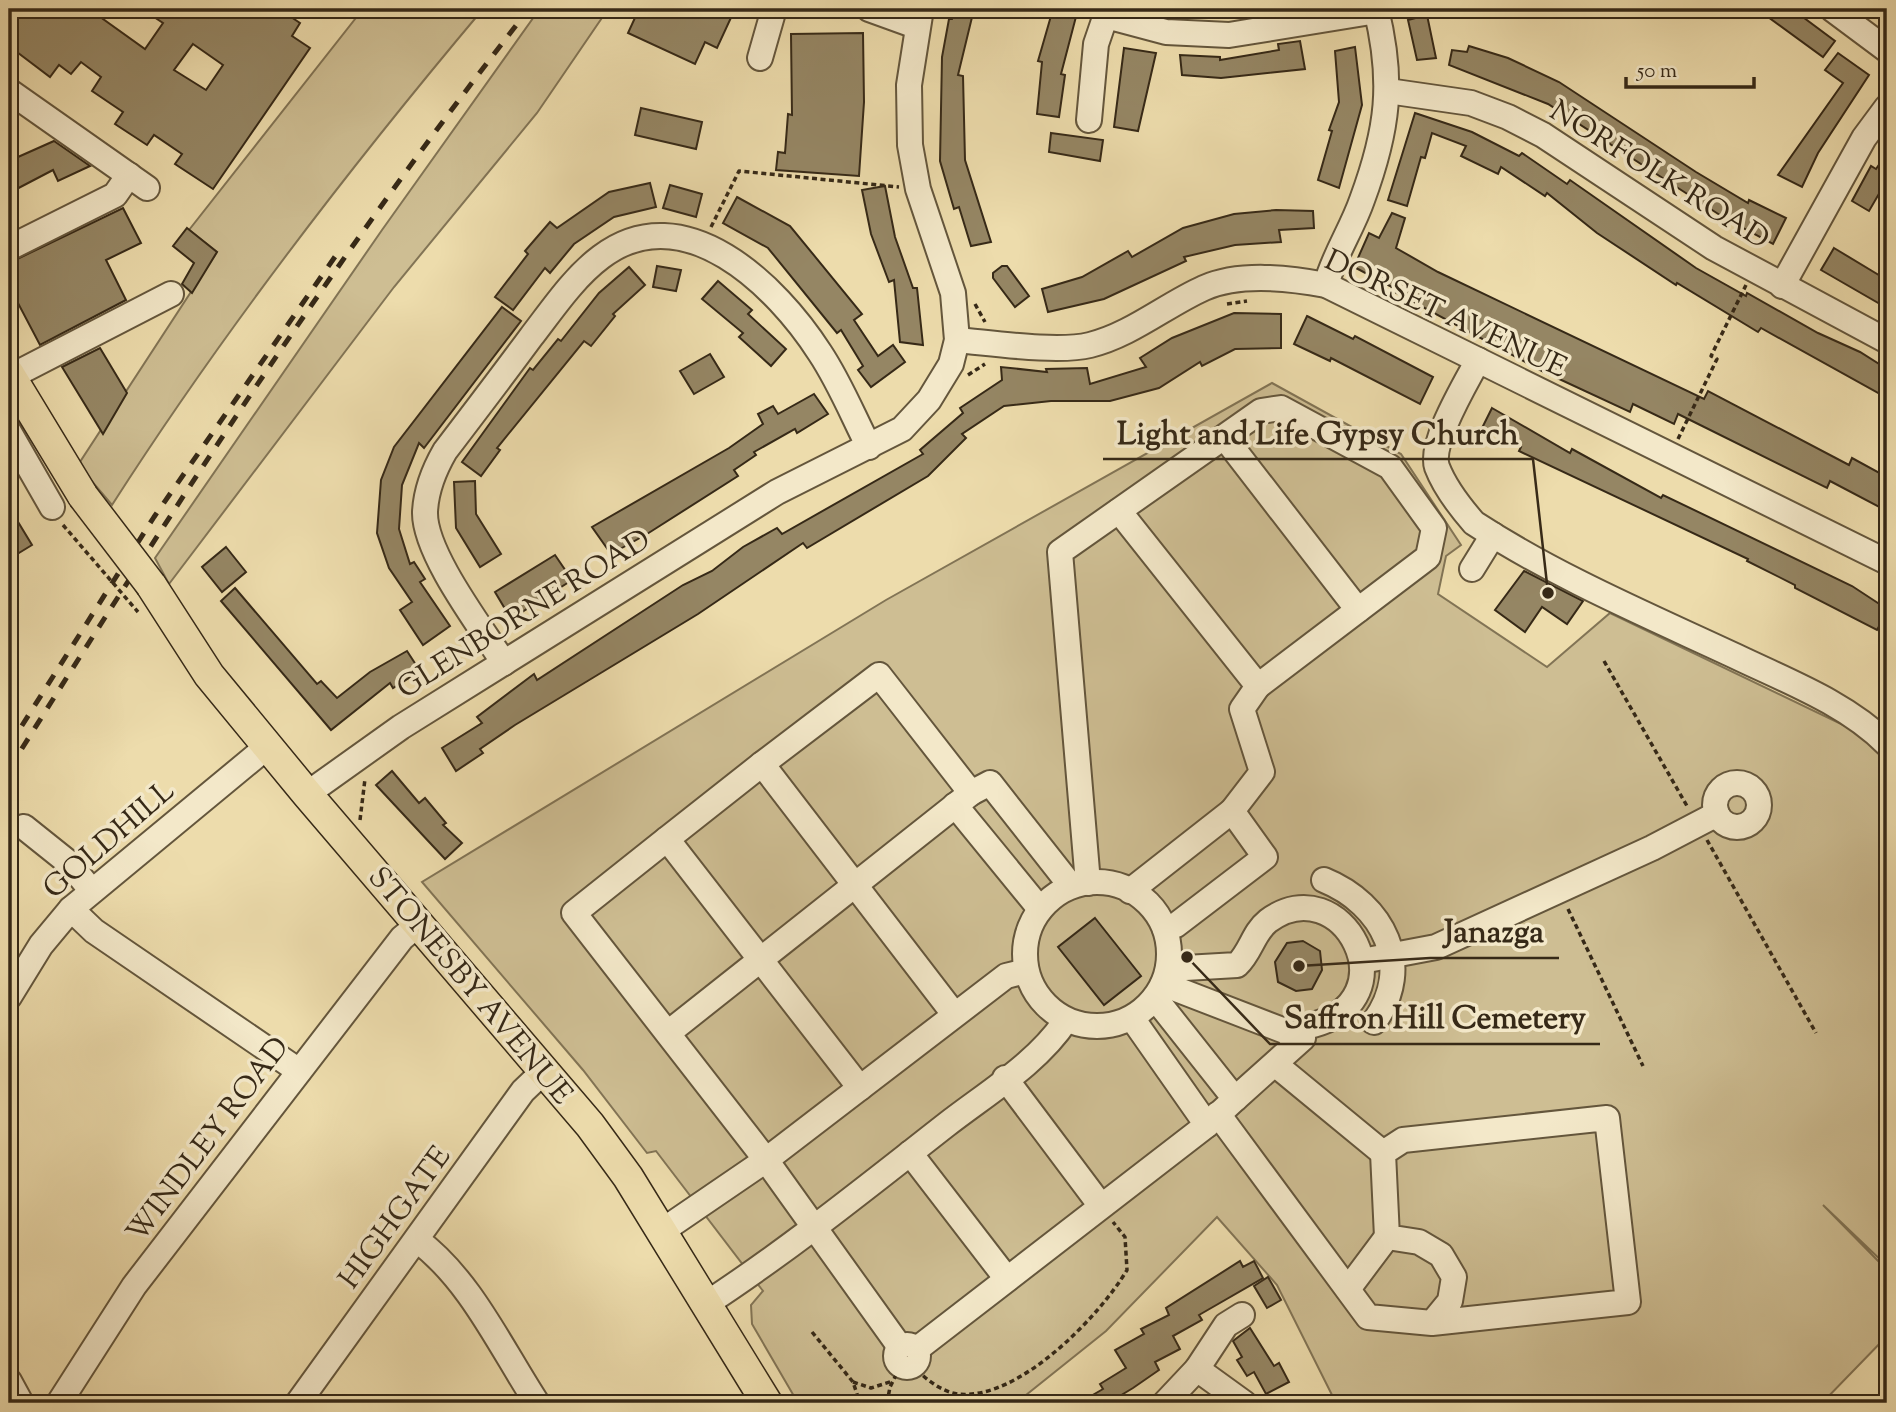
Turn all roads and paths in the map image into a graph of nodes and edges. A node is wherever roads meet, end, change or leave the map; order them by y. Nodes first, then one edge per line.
1 (774, 9) edge
2 (869, 9) edge
3 (1832, 9) edge
4 (1377, 10) edge
5 (1107, 12) edge
6 (918, 17) edge
7 (1887, 50) edge
8 (760, 58) dead end
9 (1388, 91) junction
10 (9, 92) edge
11 (1887, 107) edge
12 (1089, 120) dead end
13 (918, 189) junction
14 (702, 244) junction
15 (9, 248) edge
16 (1753, 271) junction
17 (1326, 285) junction
18 (1782, 286) junction
19 (171, 294) dead end
20 (972, 300) dead end
21 (987, 325) dead end
22 (957, 340) junction
23 (1887, 341) edge
24 (1478, 360) junction
25 (986, 363) dead end
26 (10, 376) edge
27 (962, 379) dead end
28 (9, 432) edge
29 (1225, 439) junction
30 (869, 447) junction
31 (1671, 453) junction
32 (1119, 510) junction
33 (58, 516) joint
34 (1493, 535) junction
35 (1887, 562) edge
36 (1472, 569) dead end
37 (1358, 610) junction
38 (138, 612) dead end
39 (1604, 661) dead end
40 (504, 663) junction
41 (1258, 686) junction
42 (1887, 744) edge
43 (268, 746) junction
44 (762, 764) junction
45 (366, 776) dead end
46 (307, 794) junction
47 (963, 799) junction
48 (1232, 811) junction
49 (1707, 819) junction
50 (24, 827) dead end
51 (667, 839) junction
52 (356, 849) junction
53 (1324, 880) dead end
54 (1079, 885) junction
55 (855, 886) junction
56 (92, 890) junction
57 (1130, 891) junction
58 (1559, 891) junction
59 (71, 909) junction
60 (1040, 909) junction
61 (419, 924) junction
62 (1165, 929) junction
63 (1391, 957) junction
64 (760, 960) junction
65 (1362, 961) junction
66 (1026, 971) junction
67 (1162, 984) junction
68 (9, 998) edge
69 (954, 1014) junction
70 (1132, 1018) junction
71 (1066, 1020) junction
72 (1374, 1023) dead end
73 (1309, 1026) dead end
74 (667, 1033) junction
75 (1816, 1033) dead end
76 (1276, 1065) junction
77 (1643, 1066) dead end
78 (299, 1071) junction
79 (544, 1071) junction
80 (1005, 1079) junction
81 (860, 1088) junction
82 (1220, 1113) junction
83 (910, 1153) junction
84 (1383, 1153) junction
85 (766, 1160) junction
86 (1101, 1206) junction
87 (815, 1228) junction
88 (662, 1231) junction
89 (1387, 1237) junction
90 (416, 1240) junction
91 (1007, 1279) junction
92 (1348, 1289) junction
93 (706, 1304) junction
94 (1242, 1315) dead end
95 (1432, 1322) junction
96 (812, 1332) dead end
97 (905, 1362) junction
98 (1197, 1369) junction
99 (9, 1381) edge
100 (853, 1382) junction
101 (21, 1403) edge
102 (59, 1403) edge
103 (298, 1403) edge
104 (537, 1403) edge
105 (766, 1403) edge
106 (860, 1403) edge
107 (887, 1403) edge
108 (1166, 1403) edge
109 (1244, 1403) edge

1 - 8 street
2 - 6 street
3 - 7 street
4 - 5 street
4 - 9 street
5 - 12 street
6 - 13 street
9 - 16 street, NORFOLK ROAD
9 - 17 street
10 - 15 street
11 - 18 street
13 - 14 path
13 - 22 street
14 - 30 street
14 - 40 street
16 - 18 street, NORFOLK ROAD
16 - 31 path
17 - 22 street, DORSET AVENUE
17 - 24 street, DORSET AVENUE
18 - 23 street, NORFOLK ROAD
19 - 26 street
20 - 21 path
22 - 30 street, GLENBORNE ROAD
24 - 31 street, DORSET AVENUE
24 - 34 street
25 - 27 path
26 - 43 main road, STONESBY AVENUE, bridge
28 - 33 street
29 - 32 street
29 - 37 street
29 - 37 street
30 - 40 street, GLENBORNE ROAD
31 - 35 street, DORSET AVENUE
32 - 41 street
32 - 54 street
33 - 38 path, bridge
34 - 36 street
34 - 42 street
37 - 41 street
39 - 49 path
40 - 46 street, GLENBORNE ROAD
41 - 48 street
43 - 46 main road, STONESBY AVENUE
43 - 56 street, GOLDHILL
44 - 47 street
44 - 51 street
44 - 55 street
45 - 52 path
46 - 52 main road, STONESBY AVENUE
47 - 54 street
47 - 55 street
47 - 60 street
48 - 57 street
48 - 62 street
49 - 58 street
49 - 75 path
50 - 56 street
51 - 64 street
51 - 74 street
52 - 61 main road, STONESBY AVENUE
53 - 63 street
54 - 57 street
54 - 60 street
55 - 64 street
55 - 69 street
56 - 59 street, GOLDHILL
57 - 62 street
58 - 63 street
58 - 77 path
59 - 68 street, GOLDHILL
59 - 78 street
60 - 66 street
61 - 78 street, WINDLEY ROAD
61 - 79 main road, STONESBY AVENUE
62 - 67 street
63 - 65 street
63 - 72 street
64 - 74 street
64 - 81 street
65 - 67 street
65 - 73 street
66 - 69 street
66 - 71 street
67 - 70 street
67 - 76 street
67 - 82 street
69 - 81 street
70 - 71 street
70 - 82 street
71 - 80 street
74 - 85 street
76 - 82 street
76 - 84 street
78 - 102 street, WINDLEY ROAD
79 - 88 main road, STONESBY AVENUE
79 - 90 street, HIGHGATE
80 - 83 street
80 - 86 street
81 - 85 street
82 - 86 street
82 - 92 street
83 - 87 street
83 - 91 street
84 - 89 street
84 - 95 street
85 - 87 street
85 - 88 street
86 - 91 street
86 - 97 path
87 - 93 street
87 - 97 street
88 - 93 main road, STONESBY AVENUE
89 - 92 street
89 - 95 street
90 - 103 street, HIGHGATE
90 - 104 street
91 - 97 street
92 - 95 street
93 - 105 main road, STONESBY AVENUE
94 - 98 street
96 - 100 path
97 - 100 path
97 - 107 path
98 - 108 street
98 - 109 street
99 - 101 street
100 - 106 path

